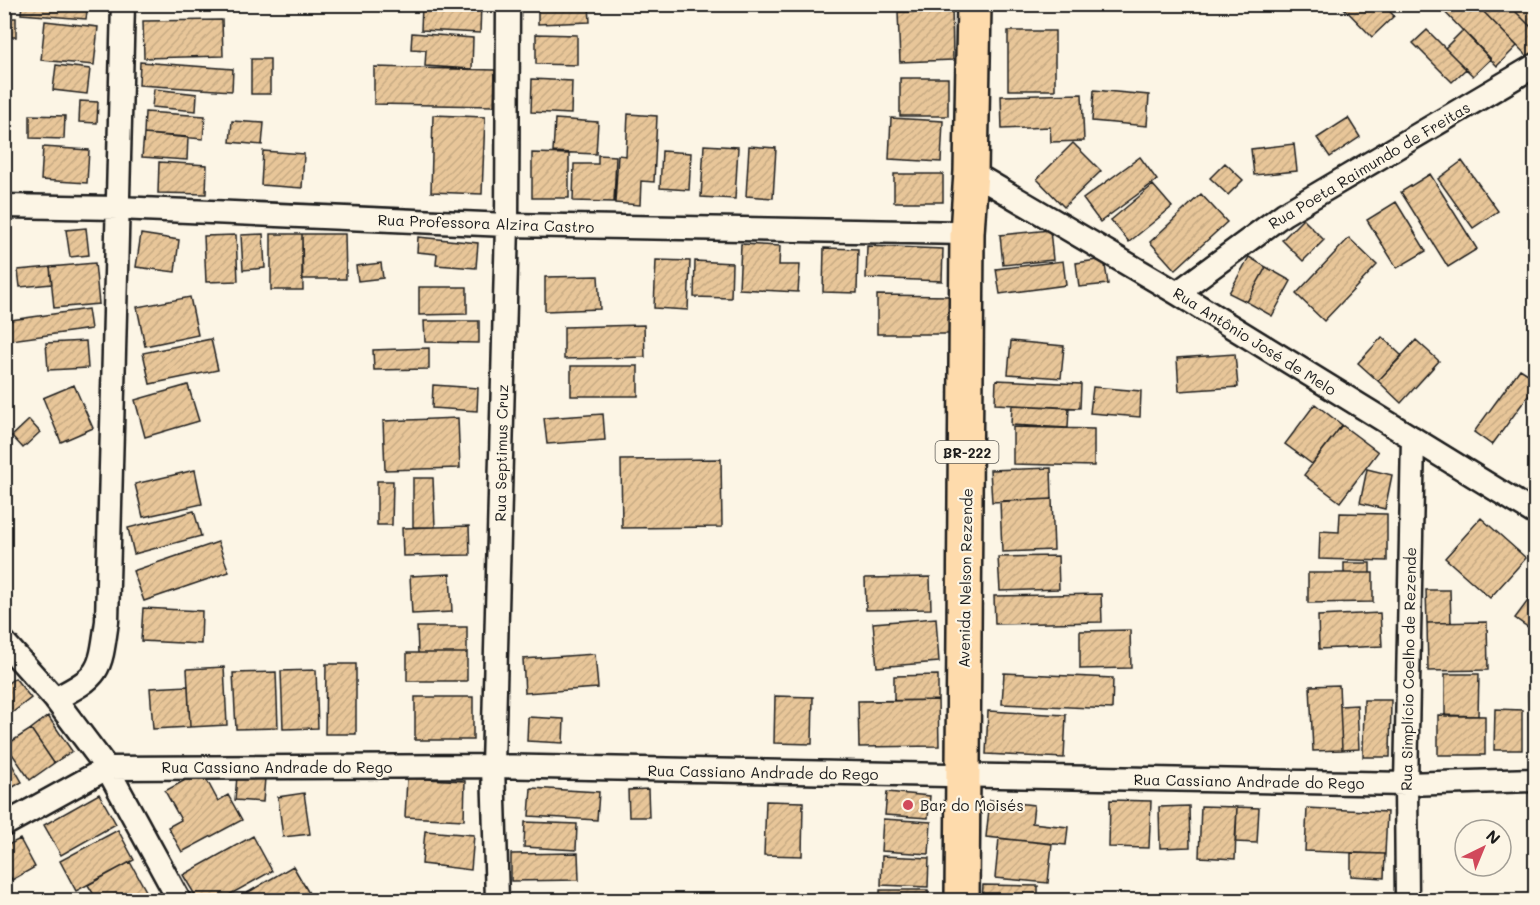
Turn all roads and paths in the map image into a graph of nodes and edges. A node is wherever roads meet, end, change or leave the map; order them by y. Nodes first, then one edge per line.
1 (123, 4) edge
2 (508, 4) edge
3 (974, 4) edge
4 (1536, 65) edge
5 (971, 172) junction
6 (4, 206) edge
7 (118, 208) junction
8 (507, 225) junction
9 (967, 233) junction
10 (1177, 293) junction
11 (1413, 438) junction
12 (1536, 514) edge
13 (4, 642) edge
14 (55, 699) junction
15 (493, 766) junction
16 (106, 768) junction
17 (962, 777) junction
18 (1536, 780) edge
19 (1406, 784) junction
20 (4, 825) edge
21 (178, 900) edge
22 (497, 900) edge
23 (962, 900) edge
24 (1407, 900) edge

1 - 7 street
2 - 8 street, Rua Septimus Cruz
3 - 5 main road, Avenida Nelson Rezende / BR-222
4 - 10 street, Rua Poeta Raimundo de Freitas
5 - 9 main road, Avenida Nelson Rezende / BR-222
5 - 10 street, Rua Antônio José de Melo
6 - 7 street, Rua Professora Alzira Castro
7 - 8 street, Rua Professora Alzira Castro
7 - 14 street
8 - 9 street, Rua Professora Alzira Castro
8 - 15 street, Rua Septimus Cruz
9 - 17 main road, Avenida Nelson Rezende / BR-222
10 - 11 street, Rua Antônio José de Melo
11 - 12 street, Rua Antônio José de Melo
11 - 19 street, Rua Simplício Coelho de Rezende
13 - 14 street
14 - 16 street
15 - 16 street, Rua Cassiano Andrade do Rego
15 - 17 street, Rua Cassiano Andrade do Rego
15 - 22 street, Rua Septimus Cruz
16 - 20 street, Rua Cassiano Andrade do Rego
16 - 21 street
17 - 19 street, Rua Cassiano Andrade do Rego
17 - 23 main road, Avenida Nelson Rezende / BR-222
18 - 19 street, Rua Cassiano Andrade do Rego
19 - 24 street, Rua Simplício Coelho de Rezende

